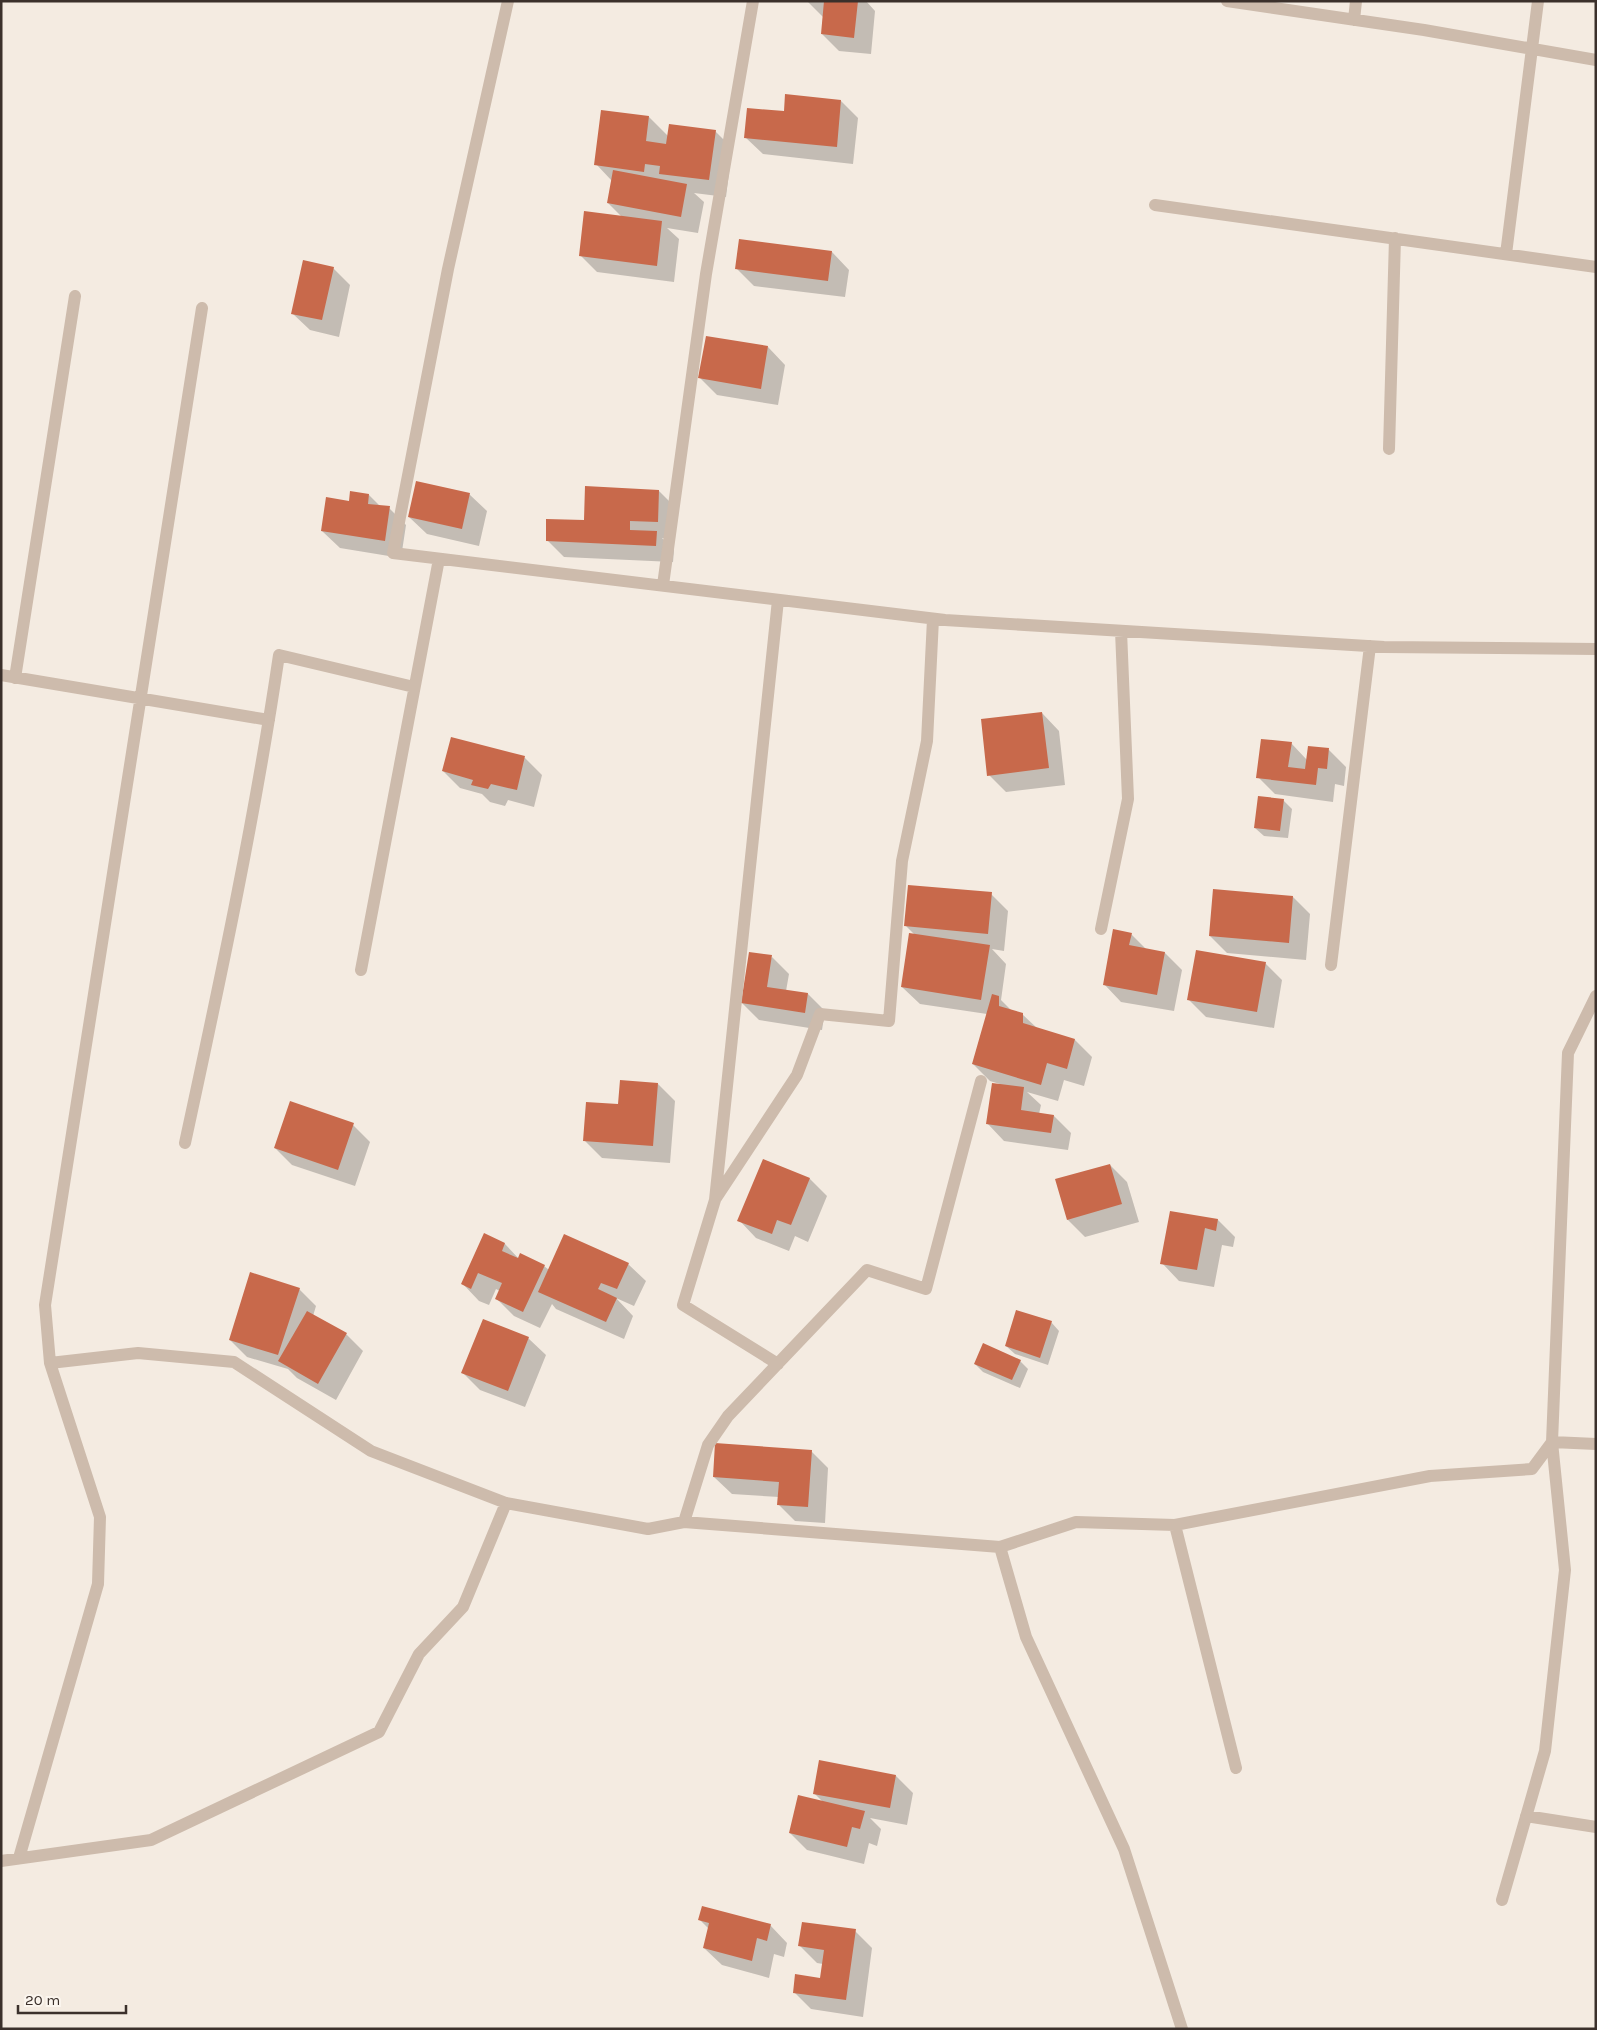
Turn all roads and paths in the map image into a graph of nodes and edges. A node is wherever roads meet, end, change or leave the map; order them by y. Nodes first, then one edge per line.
1 (508, 1) edge
2 (753, 1) edge
3 (1227, 1) edge
4 (1356, 1) edge
5 (1538, 1) edge
6 (1354, 20) junction
7 (1532, 49) junction
8 (1596, 60) edge
9 (1155, 205) dead end
10 (1394, 238) junction
11 (1506, 254) junction
12 (1596, 266) edge
13 (75, 296) dead end
14 (202, 308) dead end
15 (1389, 448) dead end
16 (439, 559) junction
17 (663, 585) junction
18 (778, 600) junction
19 (933, 619) junction
20 (1121, 631) junction
21 (1370, 646) junction
22 (1596, 649) edge
23 (1, 675) edge
24 (15, 678) junction
25 (414, 687) junction
26 (140, 698) junction
27 (269, 720) junction
28 (1101, 929) dead end
29 (1330, 965) dead end
30 (361, 970) dead end
31 (1596, 996) edge
32 (981, 1081) dead end
33 (185, 1143) dead end
34 (715, 1200) junction
35 (50, 1363) junction
36 (778, 1364) junction
37 (1552, 1442) junction
38 (1596, 1444) edge
39 (506, 1503) junction
40 (684, 1522) junction
41 (1175, 1525) junction
42 (1000, 1547) junction
43 (1236, 1768) dead end
44 (1526, 1816) junction
45 (1596, 1827) edge
46 (19, 1858) junction
47 (1, 1861) edge
48 (1502, 1900) dead end
49 (1182, 2029) edge

1 - 16 street
2 - 17 street
3 - 6 street
4 - 6 street
5 - 7 street
6 - 7 street
7 - 8 street
7 - 11 street
9 - 10 street
10 - 11 street
10 - 15 street
11 - 12 street
13 - 24 street
14 - 26 street
16 - 17 street
16 - 25 street
17 - 18 street
18 - 19 street
18 - 34 street
19 - 20 street
19 - 34 street
20 - 21 street
20 - 28 street
21 - 22 street
21 - 29 street
23 - 24 street
24 - 26 street
25 - 27 street
25 - 30 street
26 - 27 street
26 - 35 street
27 - 33 street
31 - 37 street
32 - 36 street
34 - 36 street
35 - 39 street
35 - 46 street
36 - 40 street
37 - 38 street
37 - 41 street
37 - 44 street
39 - 40 street
39 - 46 street
40 - 42 street
41 - 42 street
41 - 43 street
42 - 49 street
44 - 45 street
44 - 48 street
46 - 47 street

